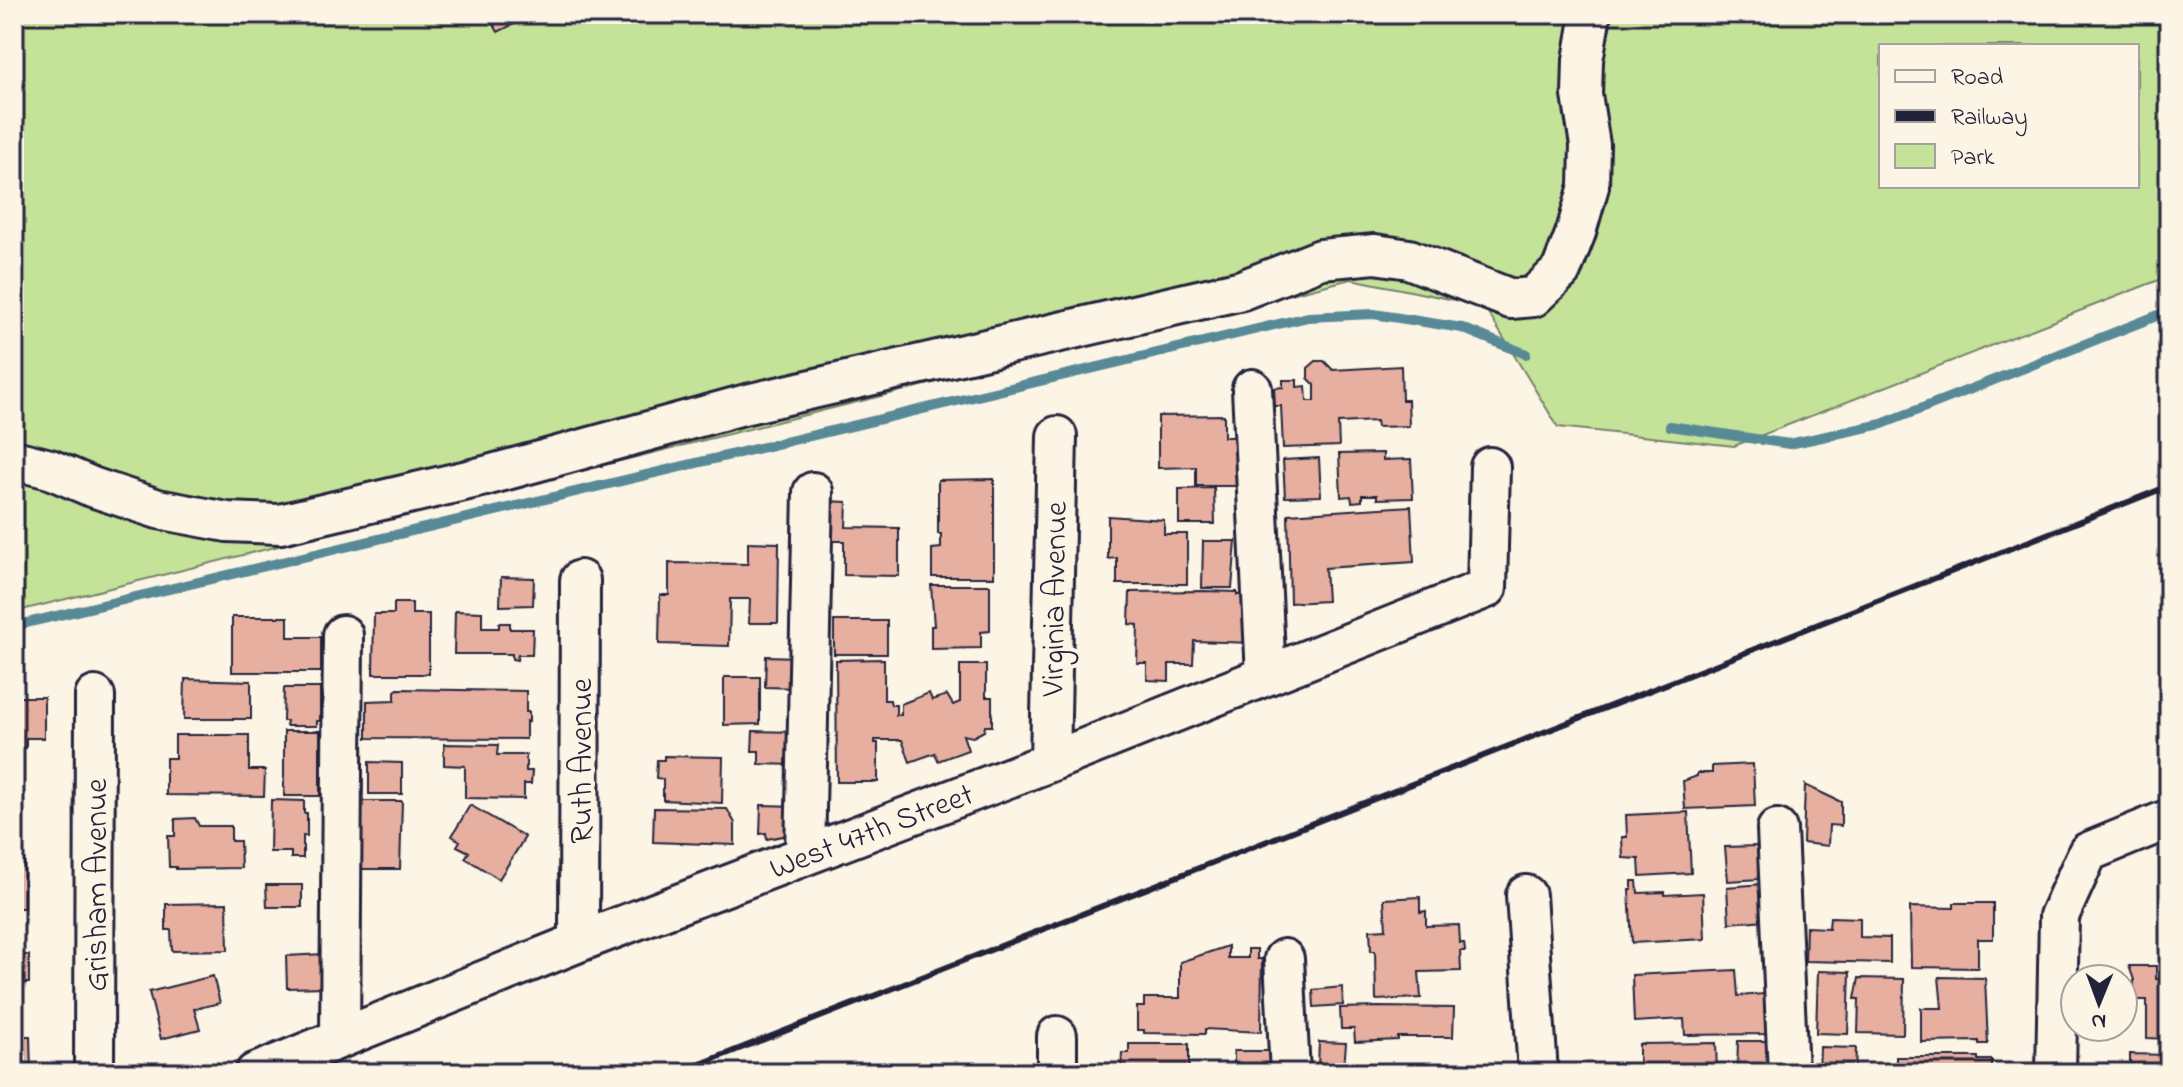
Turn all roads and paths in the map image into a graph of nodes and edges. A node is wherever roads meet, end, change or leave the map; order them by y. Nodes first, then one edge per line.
1 (1591, 14) edge
2 (1252, 389) dead end
3 (1057, 436) dead end
4 (14, 460) edge
5 (1490, 467) dead end
6 (813, 492) dead end
7 (580, 580) dead end
8 (343, 635) dead end
9 (1266, 676) junction
10 (95, 696) dead end
11 (1050, 762) junction
12 (2169, 819) edge
13 (1777, 829) dead end
14 (805, 854) junction
15 (1526, 895) dead end
16 (579, 942) junction
17 (1284, 959) dead end
18 (340, 1038) junction
19 (94, 1073) edge
20 (255, 1073) edge
21 (1290, 1073) edge
22 (1538, 1073) edge
23 (1788, 1073) edge
24 (2056, 1073) edge

1 - 4 street
2 - 9 street
3 - 11 street, Virginia Avenue
5 - 9 street, West 47th Street
6 - 14 street
7 - 16 street, Ruth Avenue
8 - 18 street
9 - 11 street, West 47th Street
10 - 19 street, Grisham Avenue
11 - 14 street, West 47th Street
12 - 24 street
13 - 23 street
14 - 16 street, West 47th Street
15 - 22 street
16 - 18 street, West 47th Street
17 - 21 street
18 - 20 street, West 47th Street

